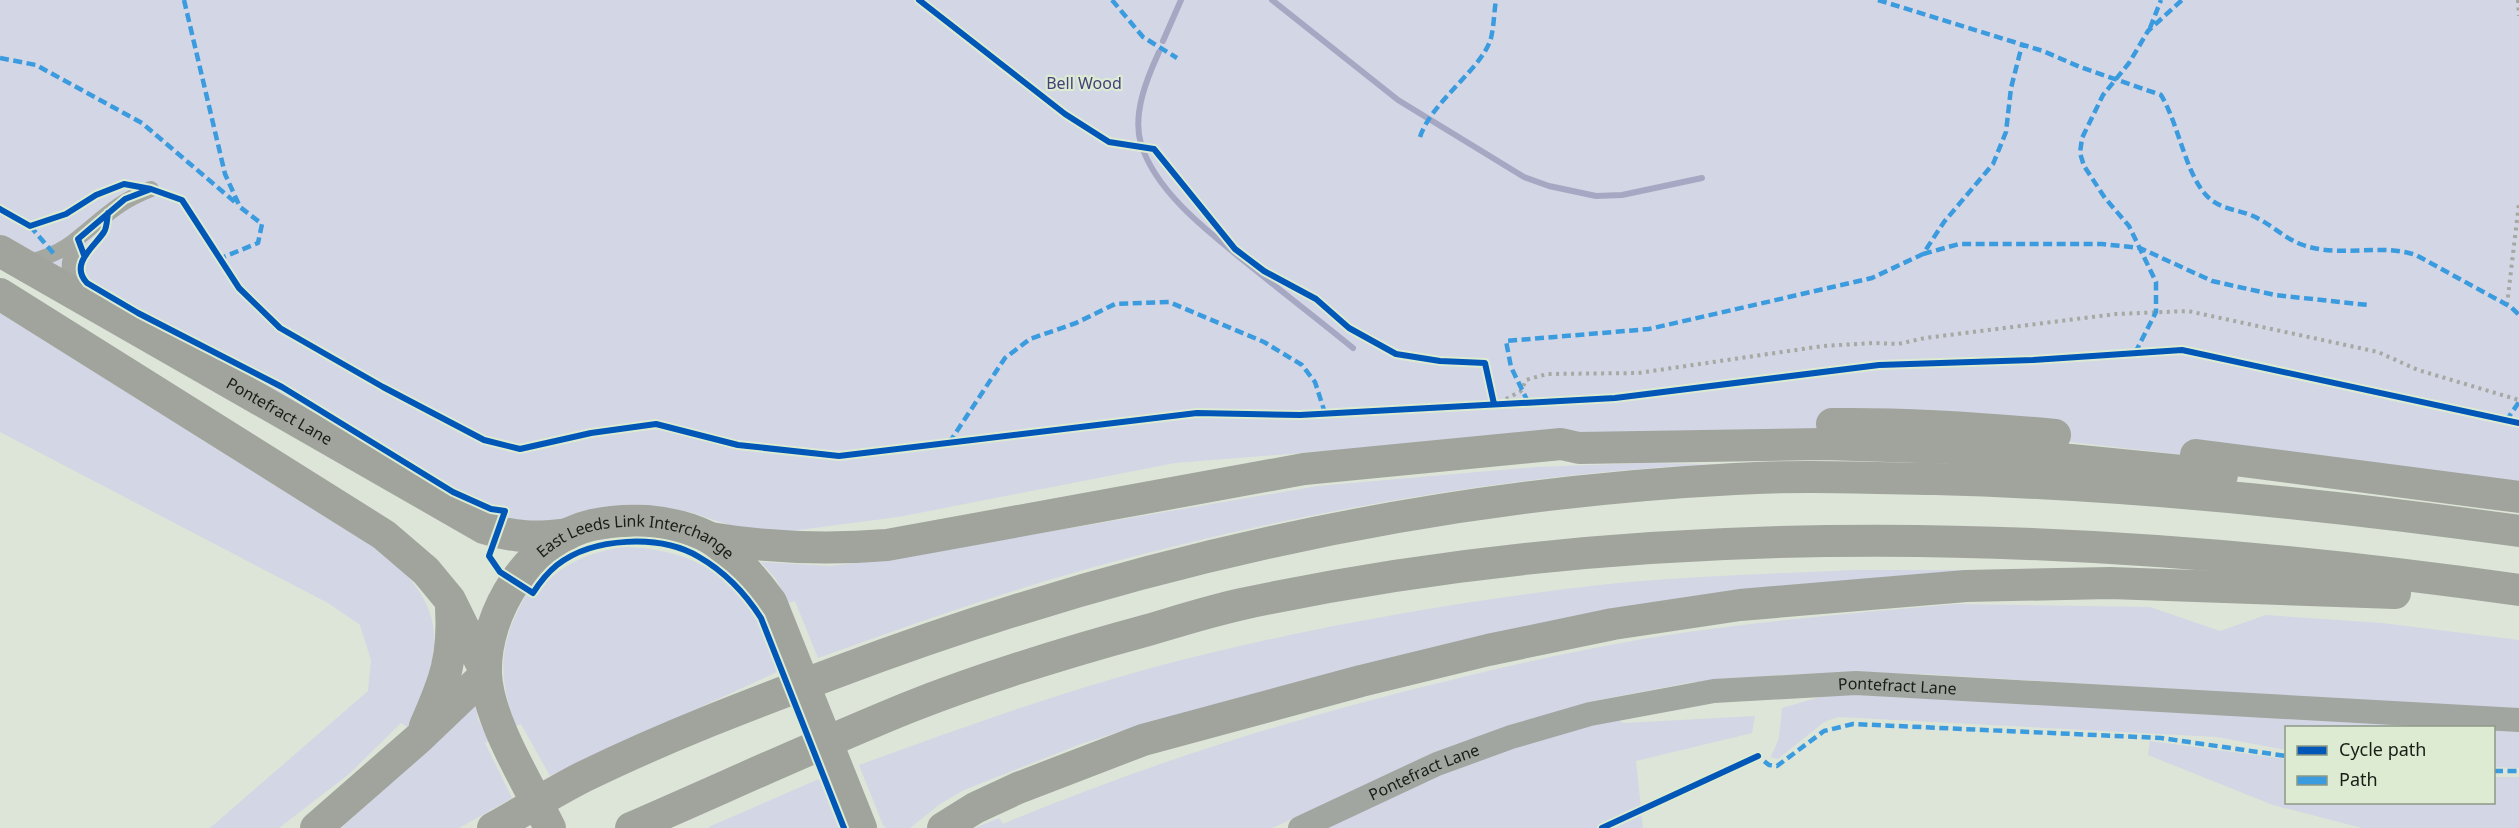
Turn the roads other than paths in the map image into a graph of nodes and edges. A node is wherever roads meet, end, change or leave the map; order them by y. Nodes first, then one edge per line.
1 (151, 189) joint
2 (78, 239) junction
3 (12, 258) edge
4 (68, 292) junction
5 (0, 294) edge
6 (1489, 381) dead end
7 (1561, 444) junction
8 (2519, 497) edge
9 (2519, 526) edge
10 (2519, 531) edge
11 (569, 533) junction
12 (710, 538) junction
13 (2516, 589) edge
14 (450, 600) junction
15 (486, 674) junction
16 (2519, 720) edge
17 (419, 738) junction
18 (316, 828) edge
19 (494, 828) edge
20 (550, 828) edge
21 (631, 828) edge
22 (861, 828) edge
23 (943, 828) edge
24 (1300, 828) edge

1 - 2 street
1 - 6 lane
2 - 3 street
2 - 4 street
3 - 4 highway, Pontefract Lane
4 - 11 highway, Pontefract Lane
5 - 14 highway
7 - 8 highway
7 - 9 highway
7 - 12 highway
10 - 19 highway
11 - 12 highway, East Leeds Link Interchange
11 - 15 highway, East Leeds Link Interchange
12 - 22 highway, East Leeds Link Interchange
13 - 21 highway
13 - 23 highway
14 - 15 highway
14 - 17 highway
15 - 17 highway
15 - 20 highway, East Leeds Link Interchange
16 - 24 street, Pontefract Lane
17 - 18 highway

